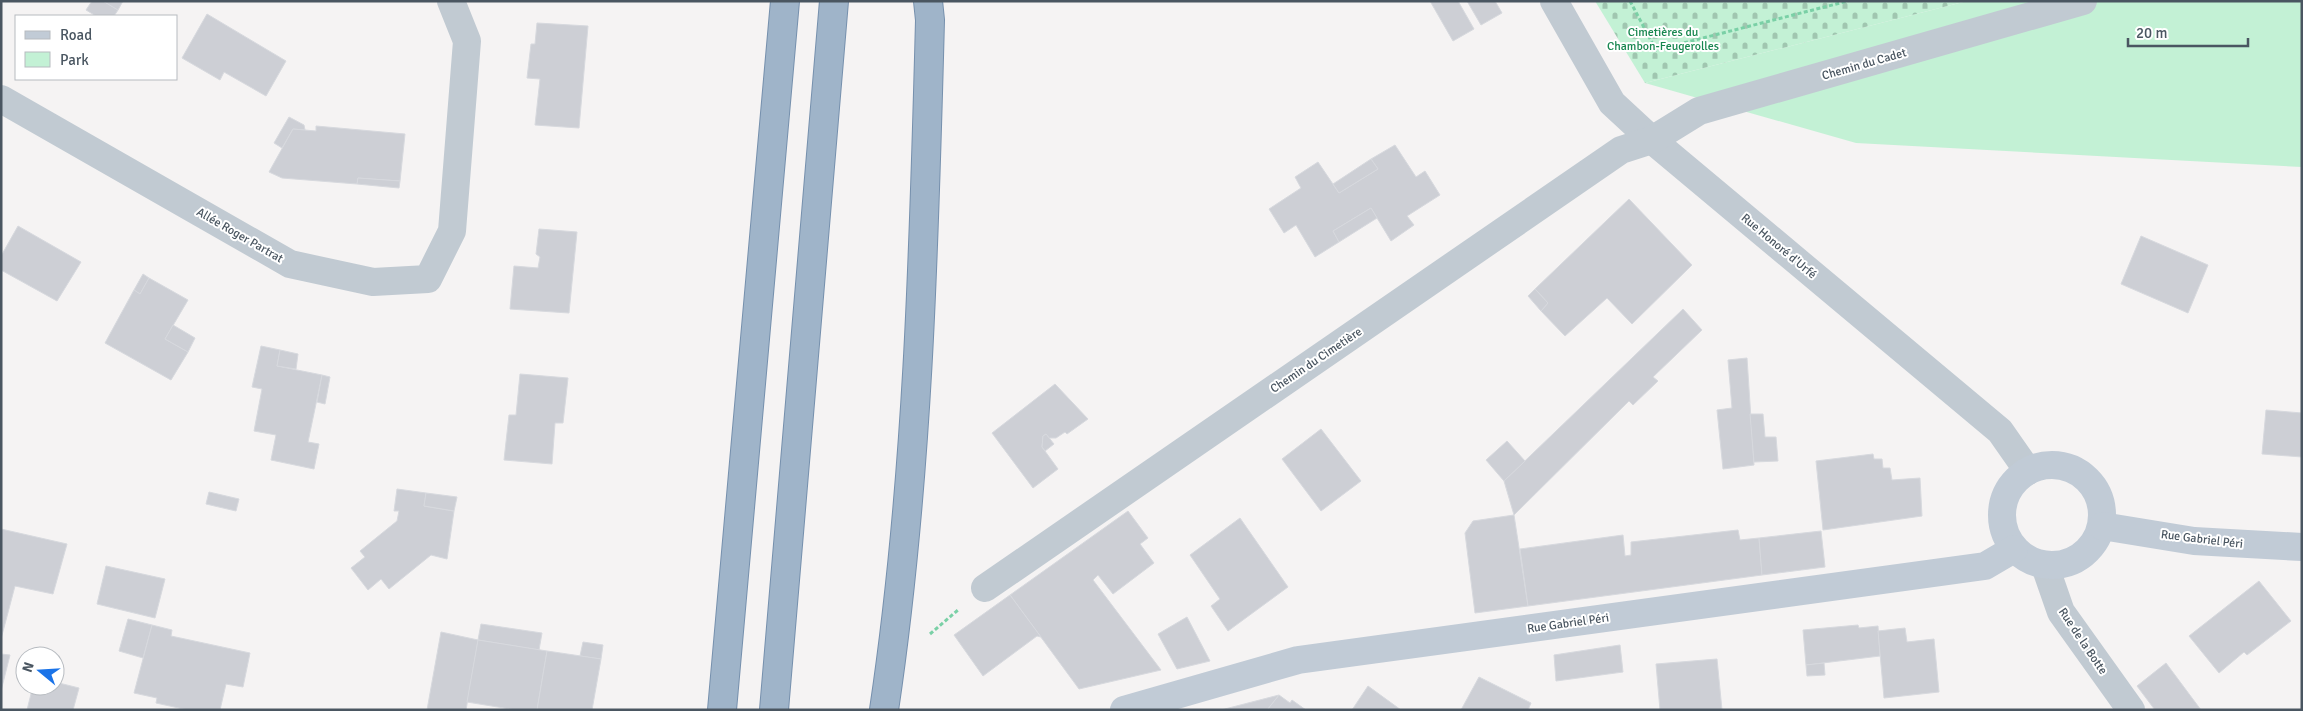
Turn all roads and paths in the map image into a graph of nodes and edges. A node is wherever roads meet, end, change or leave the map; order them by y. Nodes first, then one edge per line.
1 (450, 1) edge
2 (785, 1) edge
3 (834, 1) edge
4 (928, 1) edge
5 (1554, 1) edge
6 (1630, 1) edge
7 (1848, 1) edge
8 (2083, 1) edge
9 (1, 100) edge
10 (1652, 140) junction
11 (2028, 471) junction
12 (2102, 526) junction
13 (2302, 547) edge
14 (2014, 549) junction
15 (2045, 566) junction
16 (985, 588) joint
17 (923, 640) dead end
18 (722, 710) edge
19 (774, 710) edge
20 (884, 710) edge
21 (1124, 710) edge
22 (2131, 710) edge

1 - 9 street, Allée Roger Partrat
2 - 18 highway
3 - 19 highway
4 - 20 highway
5 - 10 street, Rue Honoré d'Urfé
6 - 7 path
8 - 10 street, Chemin du Cadet
10 - 11 street, Rue Honoré d'Urfé
10 - 16 street, Chemin du Cimetière
11 - 12 main road
11 - 14 main road
12 - 13 main road, Rue Gabriel Péri
12 - 15 main road
14 - 15 main road
14 - 21 main road, Rue Gabriel Péri
15 - 22 street, Rue de la Botte
16 - 17 path

